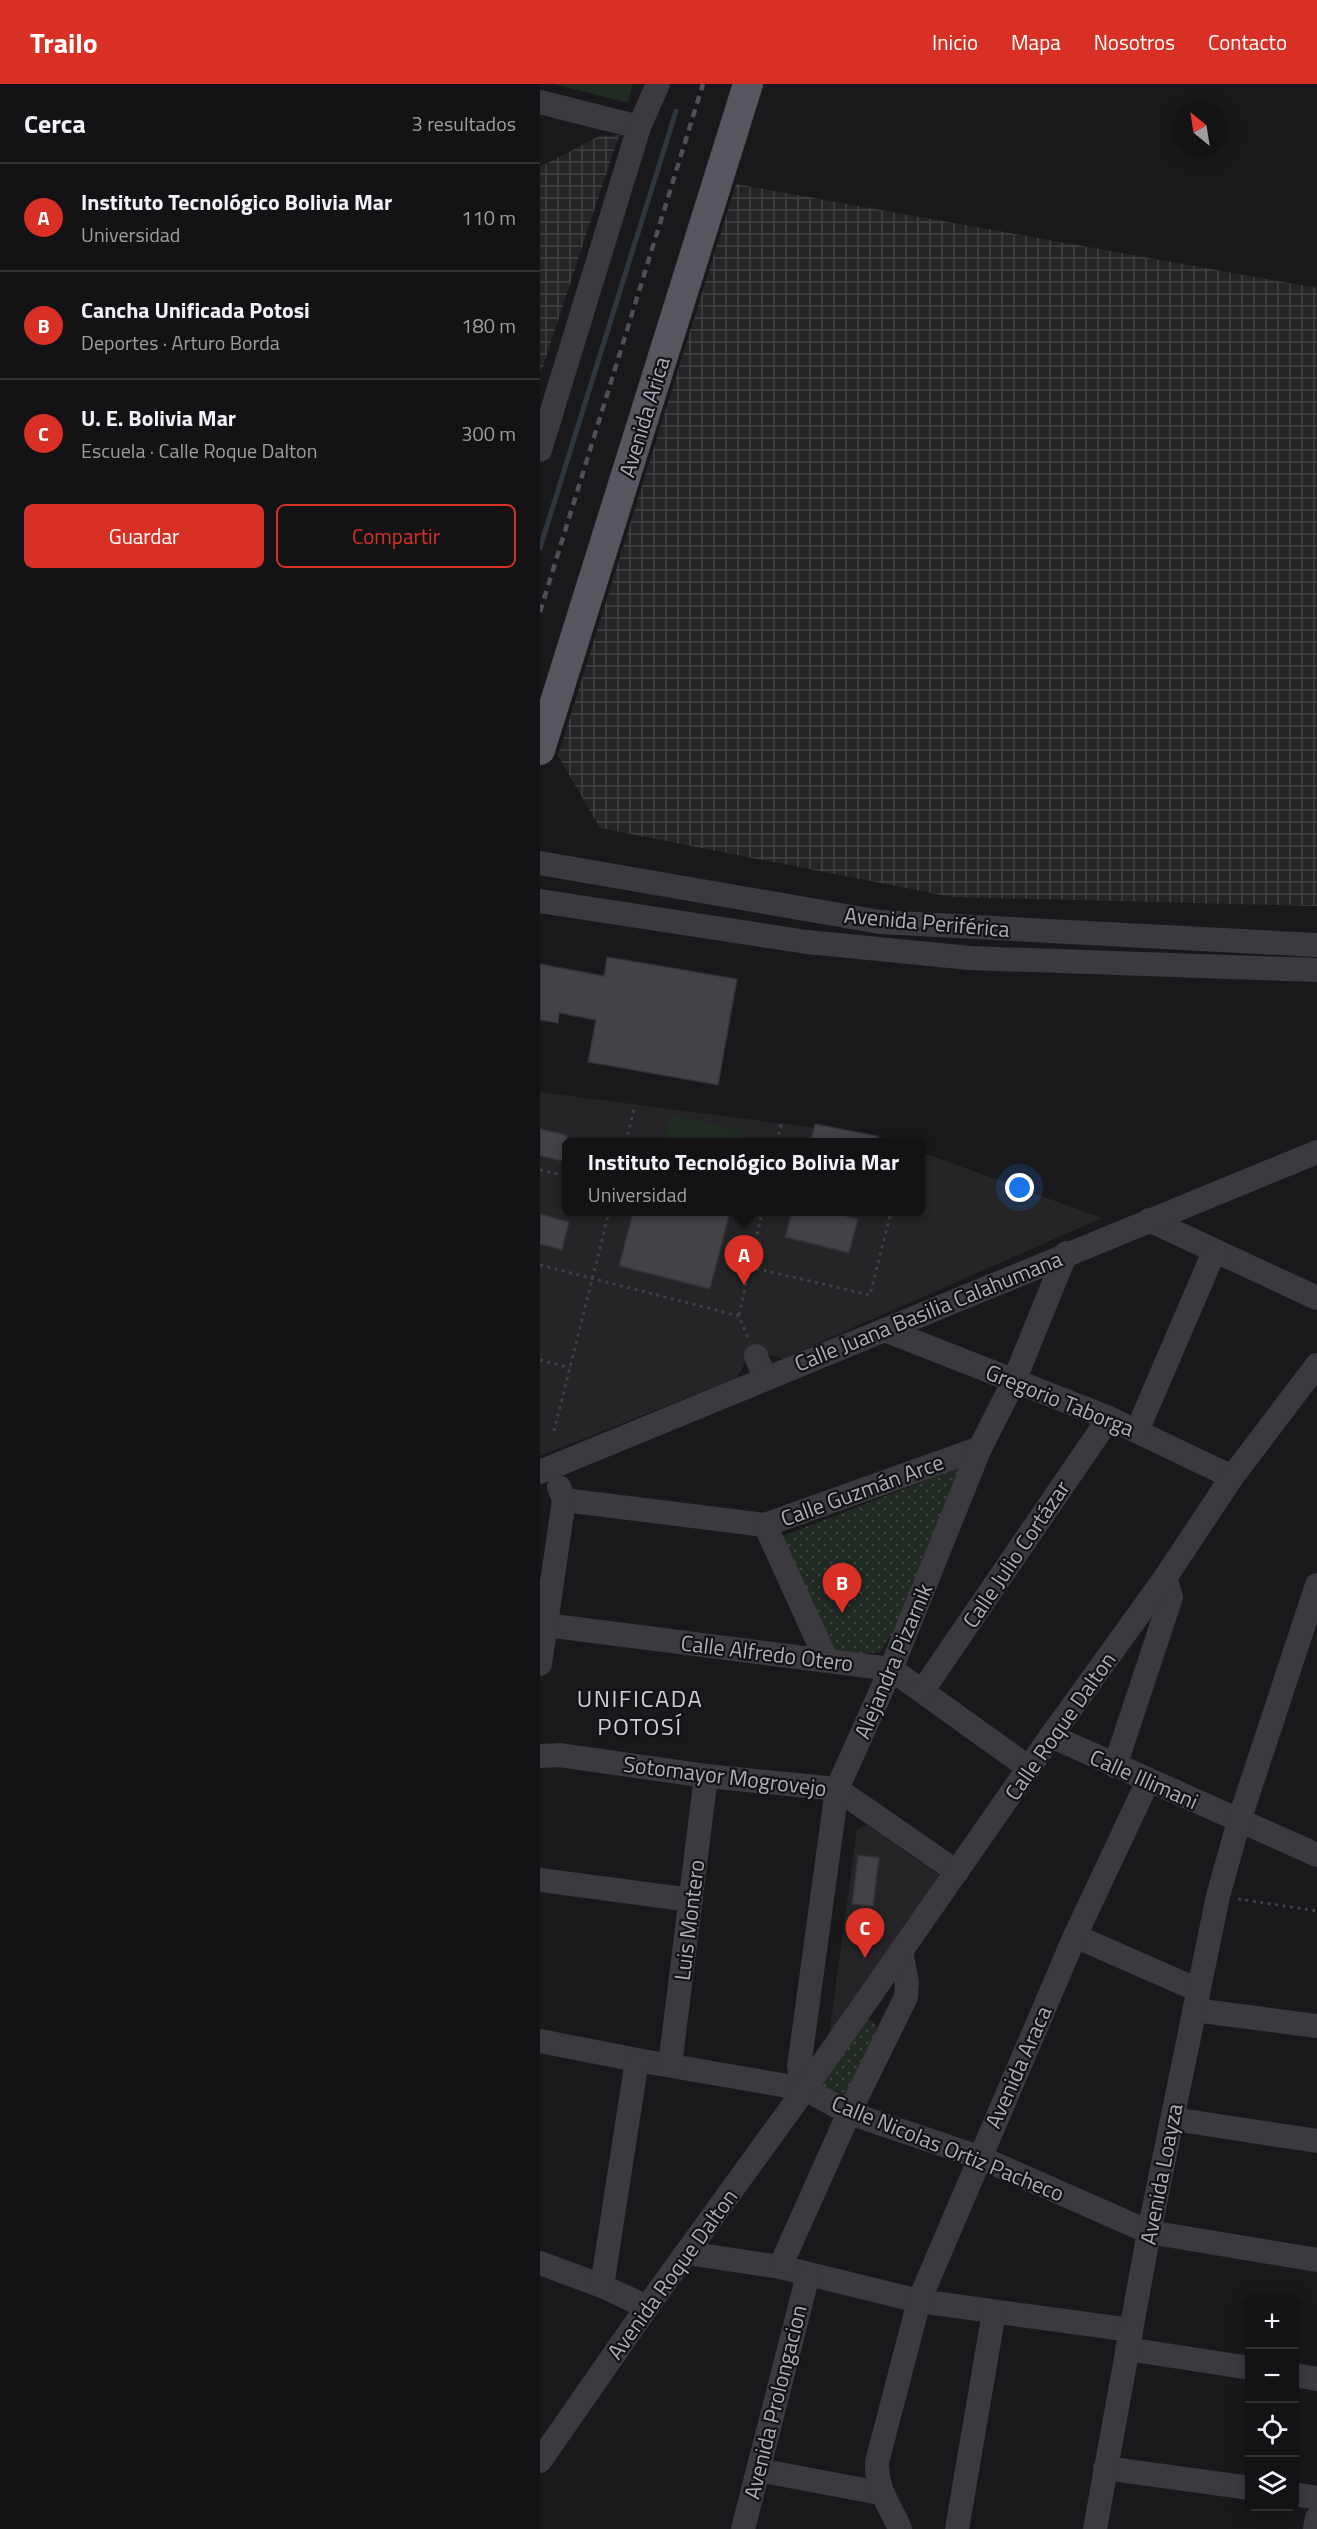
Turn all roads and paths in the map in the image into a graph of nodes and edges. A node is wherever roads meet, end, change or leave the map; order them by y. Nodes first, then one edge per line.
1 (658, 84) edge
2 (748, 84) edge
3 (540, 102) edge
4 (639, 127) junction
5 (540, 450) edge
6 (540, 750) edge
7 (540, 863) edge
8 (540, 901) edge
9 (1317, 945) edge
10 (1317, 970) edge
11 (635, 1105) dead end
12 (781, 1124) dead end
13 (627, 1138) edge
14 (778, 1138) edge
15 (1317, 1152) edge
16 (540, 1170) edge
17 (562, 1175) edge
18 (608, 1216) edge
19 (761, 1216) edge
20 (890, 1216) edge
21 (1149, 1221) junction
22 (1214, 1252) junction
23 (1066, 1253) junction
24 (540, 1266) edge
25 (749, 1267) junction
26 (592, 1280) junction
27 (1317, 1298) edge
28 (739, 1316) junction
29 (885, 1330) junction
30 (540, 1360) edge
31 (1317, 1365) edge
32 (760, 1367) junction
33 (570, 1368) junction
34 (1014, 1381) junction
35 (1109, 1418) junction
36 (554, 1431) dead end
37 (1137, 1431) junction
38 (980, 1448) junction
39 (546, 1470) edge
40 (1232, 1476) junction
41 (564, 1500) junction
42 (765, 1525) junction
43 (1166, 1578) junction
44 (1317, 1585) edge
45 (546, 1625) junction
46 (828, 1661) junction
47 (540, 1664) edge
48 (891, 1670) junction
49 (923, 1690) junction
50 (1051, 1736) junction
51 (540, 1756) edge
52 (1115, 1766) junction
53 (1029, 1768) junction
54 (706, 1776) junction
55 (1148, 1781) junction
56 (837, 1789) junction
57 (1239, 1821) junction
58 (1317, 1856) edge
59 (957, 1872) junction
60 (540, 1880) edge
61 (1218, 1896) junction
62 (691, 1900) junction
63 (1317, 1911) edge
64 (1074, 1936) junction
65 (901, 1951) junction
66 (1196, 2000) junction
67 (1317, 2026) edge
68 (540, 2041) edge
69 (637, 2060) junction
70 (670, 2065) junction
71 (805, 2089) junction
72 (849, 2113) junction
73 (1173, 2119) junction
74 (1317, 2141) edge
75 (979, 2157) junction
76 (1149, 2232) junction
77 (687, 2253) junction
78 (1317, 2260) edge
79 (540, 2263) edge
80 (780, 2267) junction
81 (808, 2274) junction
82 (602, 2286) junction
83 (919, 2301) junction
84 (646, 2307) junction
85 (994, 2312) junction
86 (1129, 2339) junction
87 (1245, 2367) edge
88 (1299, 2376) edge
89 (1317, 2379) edge
90 (540, 2461) edge
91 (1105, 2468) junction
92 (758, 2470) junction
93 (1245, 2487) edge
94 (880, 2493) junction
95 (1299, 2495) edge
96 (1317, 2498) edge
97 (1317, 2518) edge
98 (743, 2529) edge
99 (900, 2529) edge
100 (957, 2529) edge
101 (1095, 2529) edge
102 (1315, 2529) edge

1 - 4 street
2 - 6 main road, Avenida Arica
3 - 4 street
4 - 5 street
7 - 9 street, Avenida Periférica
8 - 10 street, Avenida Periférica
11 - 13 path
12 - 14 path
15 - 21 street, Calle Juana Basilia Calahumana
16 - 17 path
18 - 26 path
19 - 25 path
20 - 25 path
21 - 22 street
21 - 23 street, Calle Juana Basilia Calahumana
22 - 27 street
22 - 37 street
23 - 29 street, Calle Juana Basilia Calahumana
23 - 34 street, Alejandra Pizarnik
24 - 26 path
25 - 28 path
26 - 28 path
26 - 33 path
28 - 32 path
29 - 32 street, Calle Juana Basilia Calahumana
29 - 34 street, Gregorio Taborga
30 - 33 path
31 - 40 street, Calle Roque Dalton
32 - 39 street, Calle Juana Basilia Calahumana
33 - 36 path
34 - 35 street, Gregorio Taborga
34 - 38 street, Alejandra Pizarnik
35 - 37 street, Gregorio Taborga
35 - 49 street, Calle Julio Cortázar
37 - 40 street, Gregorio Taborga
38 - 42 street, Calle Guzmán Arce
38 - 48 street, Alejandra Pizarnik
39 - 41 street
40 - 43 street, Calle Roque Dalton
41 - 42 street, Calle Guzmán Arce
41 - 45 street
42 - 46 street
43 - 50 street, Calle Roque Dalton
43 - 52 street
44 - 57 street, Avenida Loayza
45 - 46 street, Calle Alfredo Otero
45 - 47 street
46 - 48 street, Calle Alfredo Otero
48 - 49 street, Calle Alfredo Otero
48 - 56 street, Alejandra Pizarnik
49 - 53 street, Calle Alfredo Otero
50 - 52 street, Calle Illimani
50 - 53 street, Calle Roque Dalton
51 - 54 street, Sotomayor Mogrovejo
52 - 55 street, Calle Illimani
53 - 59 street, Calle Roque Dalton
54 - 56 street, Sotomayor Mogrovejo
54 - 62 street, Luis Montero
55 - 57 street, Calle Illimani
55 - 64 street, Avenida Araca
56 - 59 street, Sotomayor Mogrovejo
56 - 71 street, Alejandra Pizarnik
57 - 58 street, Calle Illimani
57 - 61 street, Avenida Loayza
59 - 65 street, Calle Roque Dalton
60 - 62 street
61 - 63 path
61 - 66 street, Avenida Loayza
62 - 70 street, Luis Montero
64 - 66 street
64 - 75 street, Avenida Araca
65 - 71 street, Calle Roque Dalton
65 - 72 street
66 - 67 street
66 - 73 street, Avenida Loayza
68 - 69 street, Calle Nicolas Ortiz Pacheco
69 - 70 street, Calle Nicolas Ortiz Pacheco
69 - 82 street
70 - 71 street, Calle Nicolas Ortiz Pacheco
71 - 72 street, Calle Nicolas Ortiz Pacheco
71 - 77 street, Avenida Roque Dalton
72 - 75 street, Calle Nicolas Ortiz Pacheco
72 - 80 street
73 - 74 street
73 - 76 street, Avenida Loayza
75 - 76 street, Calle Nicolas Ortiz Pacheco
75 - 83 street, Avenida Araca
76 - 78 street, Calle Nicolas Ortiz Pacheco
76 - 86 street, Avenida Loayza
77 - 80 street
77 - 84 street, Avenida Roque Dalton
79 - 82 street
80 - 81 street
81 - 83 street
81 - 92 street, Avenida Prolongacion
82 - 84 street
83 - 85 street
83 - 94 street, Avenida Araca
84 - 90 street, Avenida Roque Dalton
85 - 86 street
85 - 100 street
86 - 87 street
86 - 91 street, Avenida Loayza
88 - 89 street
91 - 93 street
91 - 101 street, Avenida Loayza
92 - 94 street
92 - 98 street, Avenida Prolongacion
94 - 99 street, Avenida Araca
95 - 96 street
97 - 102 street

